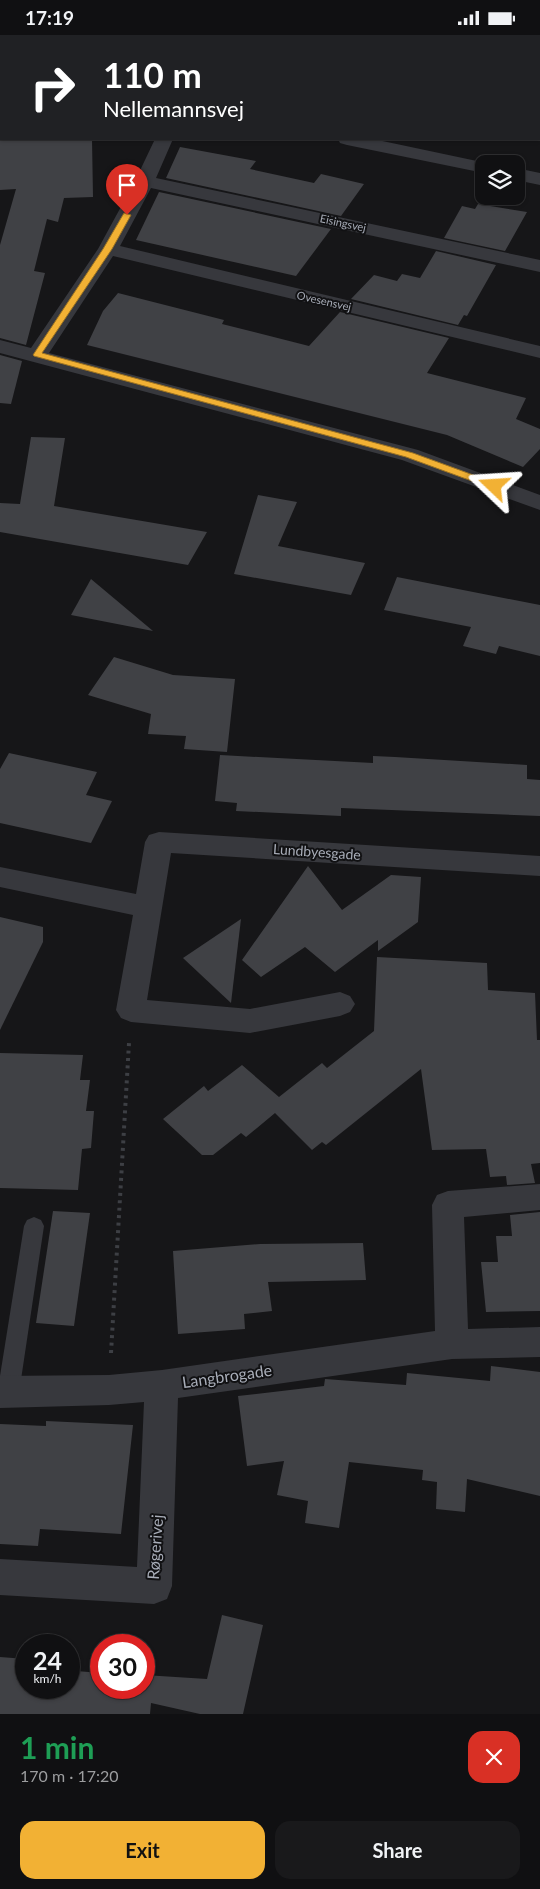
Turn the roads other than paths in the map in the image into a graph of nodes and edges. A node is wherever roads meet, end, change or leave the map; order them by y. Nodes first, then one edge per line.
1 (164, 140) edge
2 (352, 140) edge
3 (475, 165) edge
4 (525, 176) edge
5 (540, 179) edge
6 (146, 181) junction
7 (108, 249) junction
8 (540, 266) edge
9 (0, 346) edge
10 (540, 352) edge
11 (37, 355) junction
12 (540, 503) edge
13 (540, 866) edge
14 (0, 877) edge
15 (148, 907) junction
16 (340, 1004) dead end
17 (540, 1197) edge
18 (34, 1226) dead end
19 (540, 1341) edge
20 (452, 1344) junction
21 (162, 1385) junction
22 (4, 1393) edge
23 (0, 1577) edge

1 - 6 street
2 - 3 street
4 - 5 street
6 - 7 street
6 - 8 street, Eisingsvej
7 - 10 street, Ovesensvej
7 - 11 street
9 - 11 street
11 - 12 street
13 - 15 street, Lundbyesgade
14 - 15 street
15 - 16 street, Lundbyesgade
17 - 20 street
18 - 22 lane
19 - 20 street, Langbrogade
20 - 21 street, Langbrogade
21 - 22 street, Langbrogade
21 - 23 street, Røgerivej

